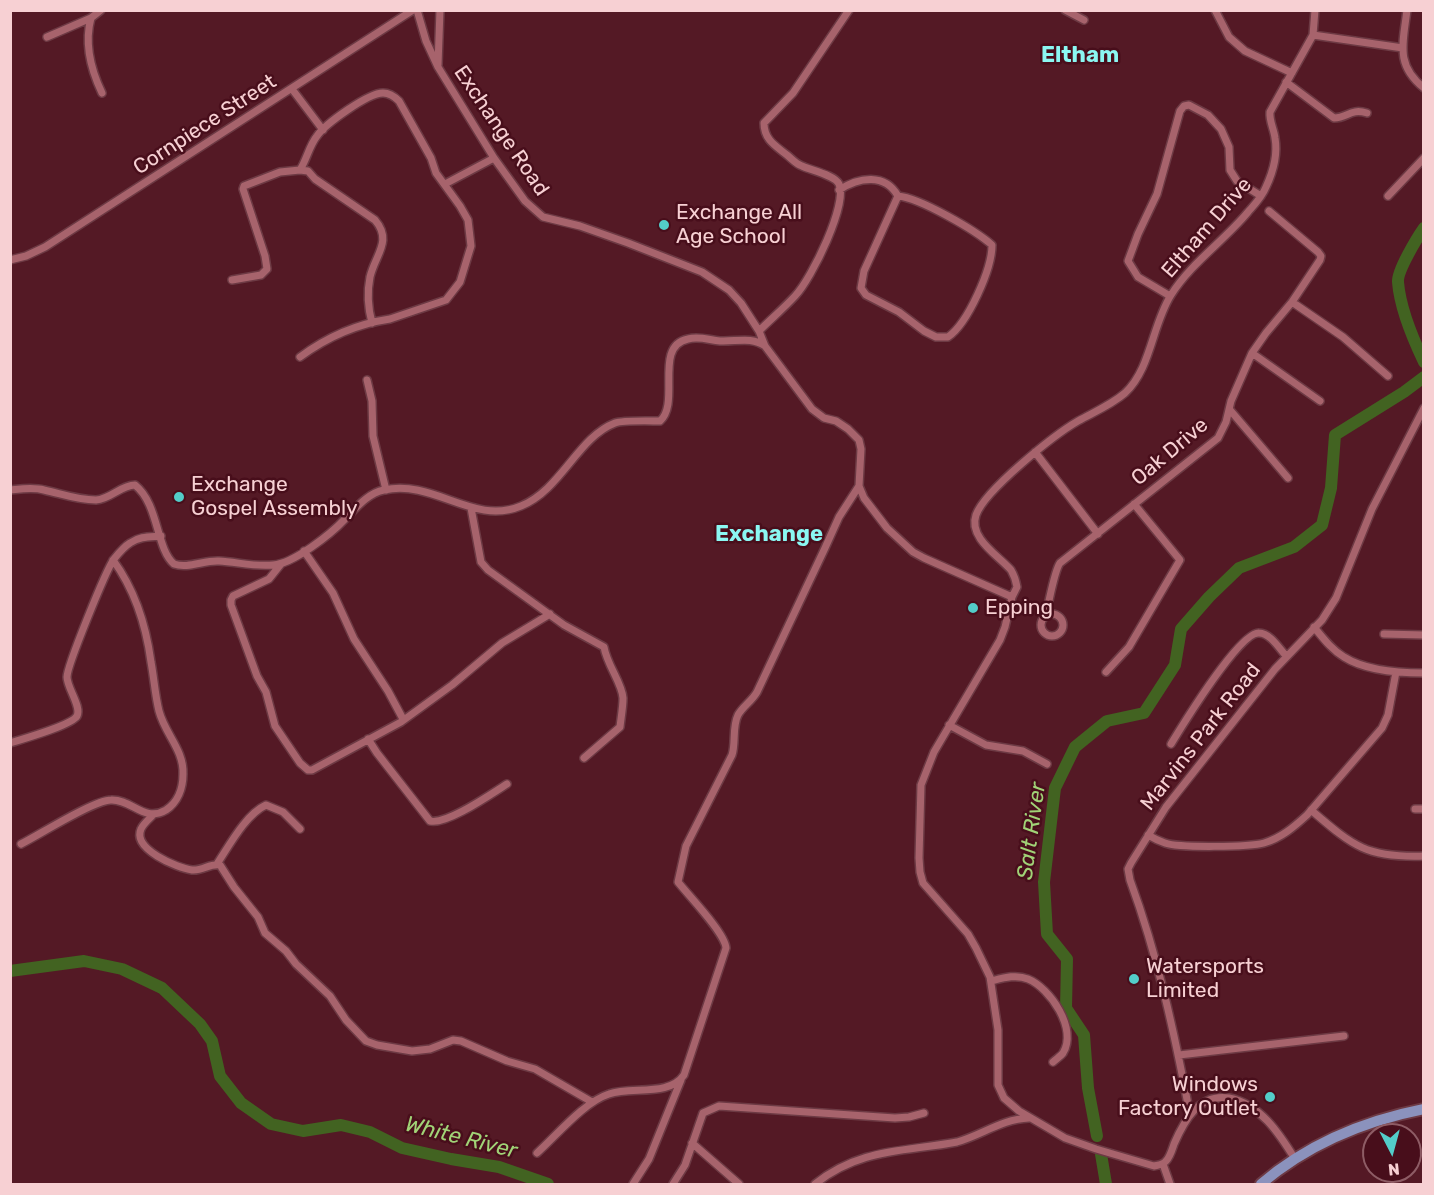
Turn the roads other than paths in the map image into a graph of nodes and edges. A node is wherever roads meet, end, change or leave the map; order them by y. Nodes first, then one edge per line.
1 (101, 10) edge
2 (415, 10) edge
3 (440, 10) edge
4 (849, 10) edge
5 (1065, 10) edge
6 (1215, 10) edge
7 (1315, 10) edge
8 (1407, 10) edge
9 (91, 18) junction
10 (1084, 20) dead end
11 (1313, 35) junction
12 (47, 37) dead end
13 (1403, 48) junction
14 (438, 66) junction
15 (1292, 73) junction
16 (1286, 82) junction
17 (1424, 88) edge
18 (292, 89) junction
19 (102, 93) dead end
20 (1367, 114) dead end
21 (323, 130) junction
22 (494, 158) junction
23 (1424, 158) edge
24 (300, 170) junction
25 (445, 184) junction
26 (839, 190) junction
27 (898, 196) junction
28 (1261, 196) junction
29 (1388, 196) dead end
30 (1269, 211) dead end
31 (10, 260) edge
32 (232, 280) dead end
33 (1170, 296) junction
34 (1292, 302) junction
35 (372, 323) junction
36 (759, 331) junction
37 (765, 345) junction
38 (1252, 353) junction
39 (300, 357) dead end
40 (1388, 376) dead end
41 (367, 380) dead end
42 (1320, 401) dead end
43 (1424, 408) edge
44 (1230, 410) junction
45 (1035, 452) junction
46 (1288, 478) dead end
47 (860, 486) junction
48 (10, 490) edge
49 (386, 490) junction
50 (1134, 504) junction
51 (471, 508) junction
52 (1098, 534) junction
53 (161, 536) junction
54 (304, 551) junction
55 (113, 560) junction
56 (281, 564) junction
57 (1012, 597) junction
58 (1048, 606) junction
59 (550, 614) junction
60 (1054, 614) junction
61 (1045, 617) junction
62 (1314, 627) junction
63 (1384, 634) dead end
64 (1424, 635) edge
65 (1286, 656) junction
66 (1106, 672) dead end
67 (1396, 672) junction
68 (1424, 673) edge
69 (403, 719) junction
70 (949, 725) junction
71 (368, 739) junction
72 (10, 743) edge
73 (1171, 744) dead end
74 (584, 758) dead end
75 (1047, 764) dead end
76 (507, 784) dead end
77 (1311, 810) junction
78 (154, 814) junction
79 (300, 829) dead end
80 (1148, 835) junction
81 (21, 844) dead end
82 (1424, 856) edge
83 (217, 864) junction
84 (991, 981) junction
85 (1344, 1036) dead end
86 (1179, 1055) junction
87 (1053, 1062) dead end
88 (682, 1078) junction
89 (592, 1102) junction
90 (1424, 1109) edge
91 (924, 1113) dead end
92 (1190, 1115) junction
93 (1031, 1118) junction
94 (692, 1143) junction
95 (537, 1153) dead end
96 (1295, 1158) junction
97 (1163, 1164) junction
98 (633, 1185) edge
99 (673, 1185) edge
100 (739, 1185) edge
101 (814, 1185) edge
102 (1170, 1185) edge
103 (1261, 1185) edge

1 - 9 street
2 - 14 street, Exchange Road
2 - 18 street, Cornpiece Street
3 - 14 street
4 - 26 street
5 - 10 street
6 - 15 street
7 - 11 street, Eltham Drive
8 - 13 street
9 - 12 street
9 - 19 street
11 - 13 street
11 - 15 street, Eltham Drive
13 - 17 street
14 - 22 street, Exchange Road
15 - 16 street, Eltham Drive
16 - 20 street
16 - 28 street, Eltham Drive
18 - 21 street
18 - 31 street, Cornpiece Street
21 - 24 street
21 - 25 street
22 - 25 street
22 - 36 street, Exchange Road
23 - 29 street
24 - 32 street
24 - 35 street
25 - 35 street
26 - 27 street
26 - 36 street
27 - 27 street
28 - 33 street, Eltham Drive
28 - 33 street
30 - 34 street, Oak Drive
33 - 45 street, Eltham Drive
34 - 38 street, Oak Drive
34 - 40 street
35 - 39 street
36 - 37 street, Exchange Road
37 - 47 street, Exchange Road
37 - 51 street
38 - 42 street
38 - 44 street, Oak Drive
41 - 49 street
43 - 62 street, Marvins Park Road
44 - 46 street
44 - 50 street, Oak Drive
45 - 52 street
45 - 57 street, Eltham Drive
47 - 57 street
47 - 88 street
48 - 53 street
49 - 51 street
49 - 54 street
50 - 52 street, Oak Drive
50 - 66 street
51 - 59 street
52 - 58 street, Oak Drive
53 - 55 street
53 - 56 street
54 - 56 street
54 - 69 street
55 - 72 street
55 - 78 street
56 - 71 street
57 - 70 street
58 - 60 street
58 - 61 street, Oak Drive
59 - 69 street
59 - 74 street
60 - 61 street
60 - 61 street
62 - 65 street, Marvins Park Road
62 - 67 street
63 - 64 street
65 - 73 street
65 - 80 street, Marvins Park Road
67 - 68 street
67 - 77 street
69 - 71 street
70 - 75 street
70 - 84 street
71 - 76 street
77 - 80 street
77 - 82 street
78 - 81 street
78 - 83 street
79 - 83 street
80 - 86 street, Marvins Park Road
83 - 89 street
84 - 87 street
84 - 93 street
85 - 86 street
86 - 92 street, Marvins Park Road
88 - 89 street
88 - 98 street
89 - 95 street
90 - 96 main road
91 - 94 street
92 - 96 street
92 - 97 street
93 - 97 street
93 - 101 street
94 - 99 street
94 - 100 street
96 - 103 main road
97 - 102 street

